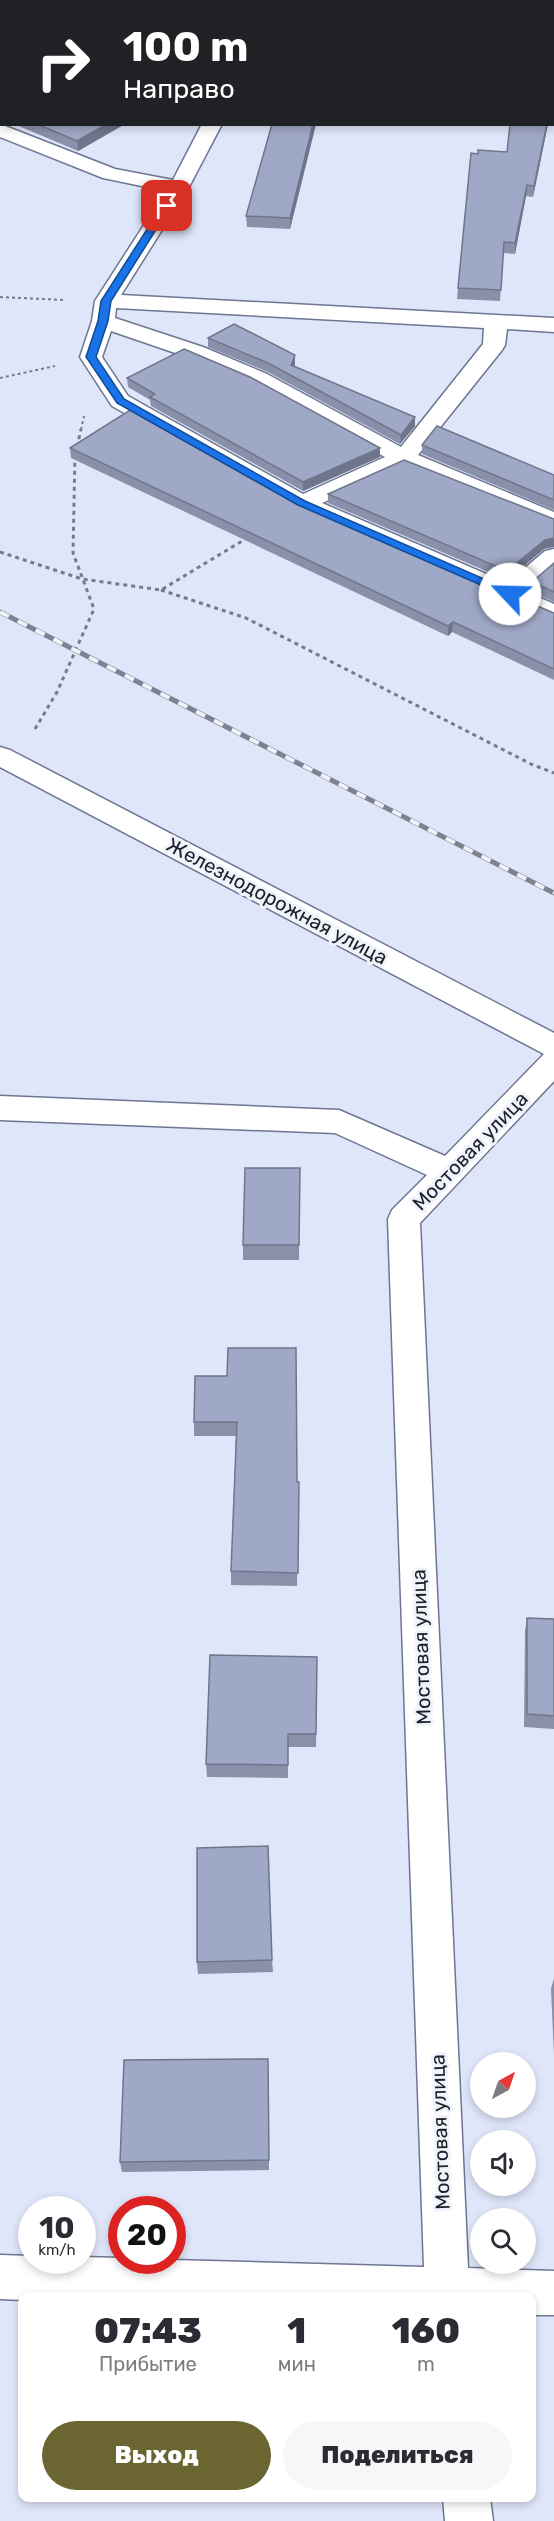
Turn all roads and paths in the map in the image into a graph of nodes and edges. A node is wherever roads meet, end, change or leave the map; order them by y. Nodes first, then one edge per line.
1 (211, 126) edge
2 (0, 130) edge
3 (179, 187) junction
4 (0, 297) edge
5 (105, 311) junction
6 (496, 322) junction
7 (554, 325) edge
8 (91, 357) junction
9 (0, 378) edge
10 (120, 401) junction
11 (404, 458) junction
12 (302, 503) junction
13 (554, 521) edge
14 (0, 552) edge
15 (554, 556) edge
16 (82, 579) junction
17 (160, 590) junction
18 (510, 594) junction
19 (554, 613) edge
20 (7, 760) edge
21 (554, 772) edge
22 (554, 1046) edge
23 (554, 1062) edge
24 (0, 1108) edge
25 (451, 1172) junction
26 (0, 2277) edge
27 (394, 2292) edge
28 (447, 2292) edge
29 (536, 2293) edge
30 (554, 2293) edge
31 (467, 2502) edge
32 (469, 2521) edge

1 - 3 street
2 - 3 street
3 - 5 street
4 - 5 path
5 - 6 street
5 - 8 street
5 - 11 street
6 - 7 street
6 - 11 street
8 - 9 path
8 - 10 street
10 - 12 street
10 - 16 path
11 - 12 street
11 - 13 street
12 - 17 path
12 - 18 street
14 - 16 path
15 - 18 street
16 - 17 path
16 - 20 path
17 - 21 path
18 - 19 street
20 - 22 street, Железнодорожная улица
23 - 25 street, Мостовая улица
24 - 25 street
25 - 28 street, Мостовая улица
26 - 27 street
29 - 30 street
31 - 32 street

